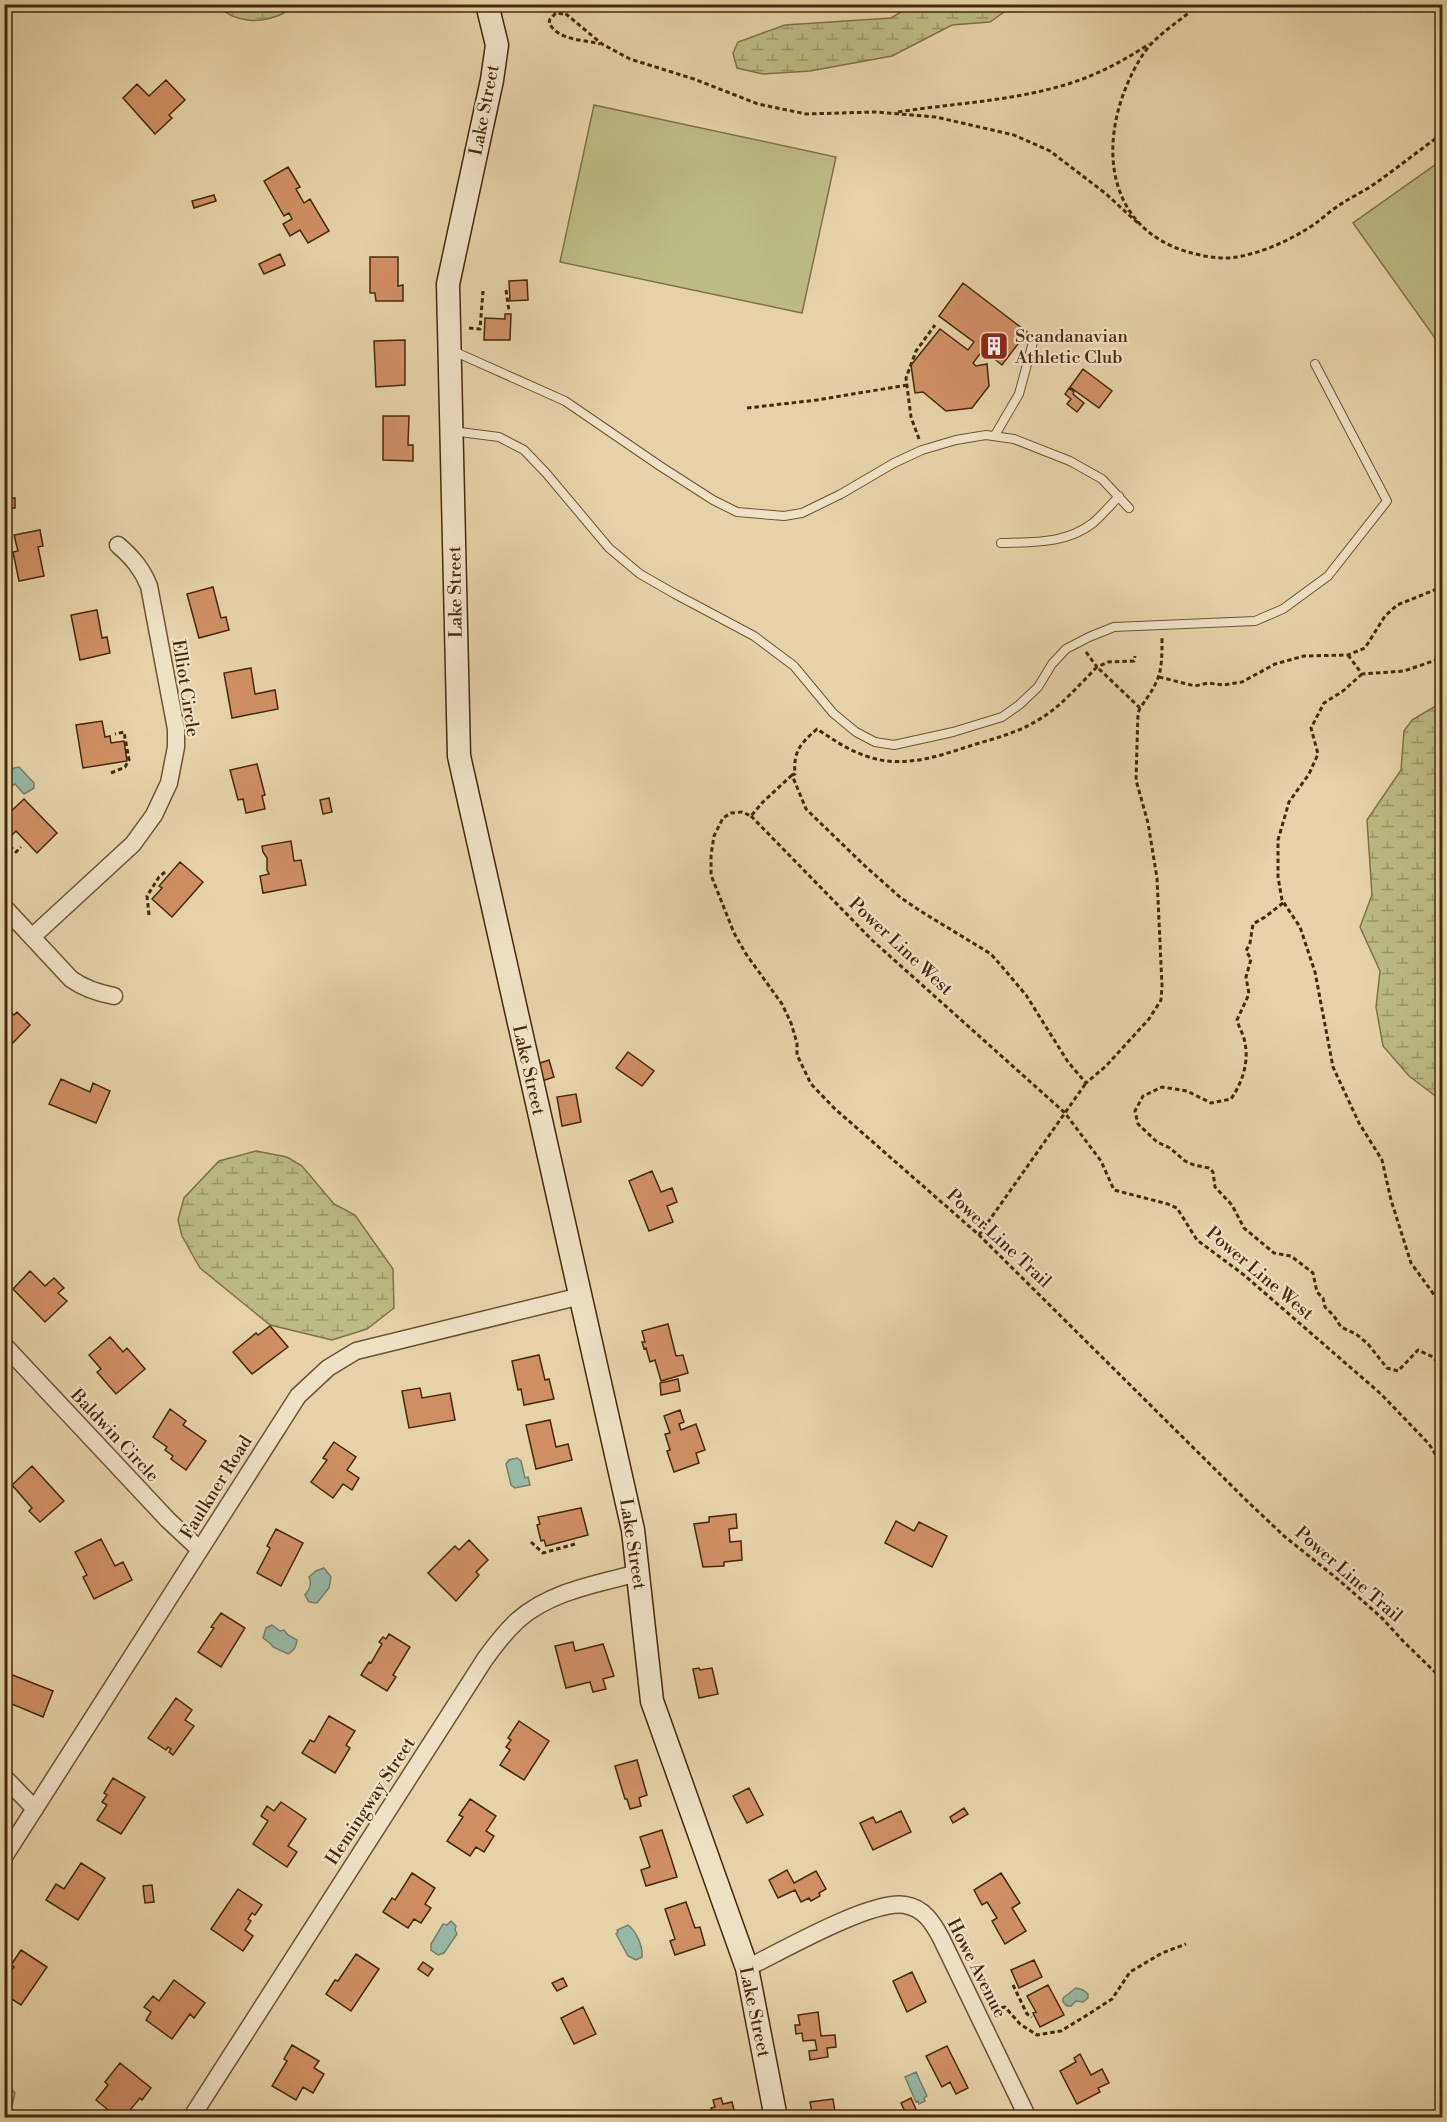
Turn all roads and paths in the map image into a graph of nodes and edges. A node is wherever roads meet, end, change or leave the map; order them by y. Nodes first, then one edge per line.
1 (487, 4) edge
2 (554, 4) edge
3 (1199, 4) edge
4 (565, 14) junction
5 (1153, 42) junction
6 (602, 44) junction
7 (890, 113) junction
8 (1443, 134) edge
9 (1139, 224) junction
10 (506, 290) dead end
11 (483, 291) dead end
12 (509, 311) dead end
13 (935, 325) dead end
14 (449, 338) junction
15 (1033, 342) dead end
16 (1315, 364) dead end
17 (907, 385) junction
18 (747, 408) dead end
19 (451, 431) junction
20 (995, 435) junction
21 (922, 450) junction
22 (1119, 496) junction
23 (1129, 508) dead end
24 (1001, 543) dead end
25 (118, 545) dead end
26 (1443, 586) edge
27 (1162, 625) junction
28 (1079, 642) junction
29 (1348, 655) junction
30 (1135, 656) dead end
31 (1443, 658) edge
32 (1097, 667) junction
33 (1362, 674) junction
34 (1159, 677) junction
35 (1140, 708) junction
36 (115, 734) dead end
37 (111, 773) dead end
38 (792, 775) junction
39 (751, 816) junction
40 (4, 841) edge
41 (21, 847) dead end
42 (165, 872) dead end
43 (1283, 903) junction
44 (4, 907) edge
45 (148, 915) dead end
46 (32, 937) junction
47 (114, 996) dead end
48 (1086, 1083) junction
49 (1065, 1113) junction
50 (978, 1235) junction
51 (581, 1296) junction
52 (1443, 1302) edge
53 (4, 1345) edge
54 (1443, 1368) edge
55 (1443, 1465) edge
56 (574, 1540) dead end
57 (531, 1542) dead end
58 (199, 1549) junction
59 (638, 1573) junction
60 (1443, 1678) edge
61 (4, 1776) edge
62 (35, 1809) junction
63 (4, 1857) edge
64 (1186, 1944) dead end
65 (747, 1968) junction
66 (1013, 1985) dead end
67 (978, 2012) junction
68 (1032, 2017) dead end
69 (191, 2118) edge
70 (776, 2118) edge
71 (1028, 2118) edge

1 - 14 main road, Lake Street
2 - 4 path
3 - 5 path
4 - 6 path
4 - 6 path
5 - 7 path
5 - 9 path
6 - 7 path
7 - 9 path
8 - 9 path
10 - 12 path
11 - 14 path
13 - 17 path
14 - 19 main road, Lake Street
14 - 21 lane
15 - 20 lane
16 - 27 lane
17 - 18 path
17 - 21 path
19 - 28 lane
19 - 51 main road, Lake Street
20 - 21 lane
20 - 22 lane
22 - 23 lane
22 - 24 lane
25 - 46 street, Elliot Circle
26 - 29 path
27 - 28 lane
27 - 34 path
28 - 32 path
29 - 33 path
29 - 34 path
30 - 32 path
31 - 33 path
32 - 35 path
32 - 38 path
33 - 43 path
34 - 35 path
35 - 48 path
36 - 37 path
38 - 39 path
38 - 48 path
39 - 49 path, Power Line West
39 - 50 path, Power Line Trail
40 - 41 path
42 - 45 path
43 - 52 path
43 - 54 path
44 - 46 street
46 - 47 street
48 - 49 path
49 - 50 path
49 - 55 path, Power Line West
50 - 60 path, Power Line Trail
51 - 58 street, Faulkner Road
51 - 59 main road, Lake Street
53 - 58 street, Baldwin Circle
56 - 57 path
58 - 62 street, Faulkner Road
59 - 65 main road, Lake Street
59 - 69 street, Hemingway Street
61 - 62 street
62 - 63 street, Faulkner Road
64 - 67 path
65 - 67 street, Howe Avenue
65 - 70 main road, Lake Street
66 - 68 path
67 - 71 street, Howe Avenue

